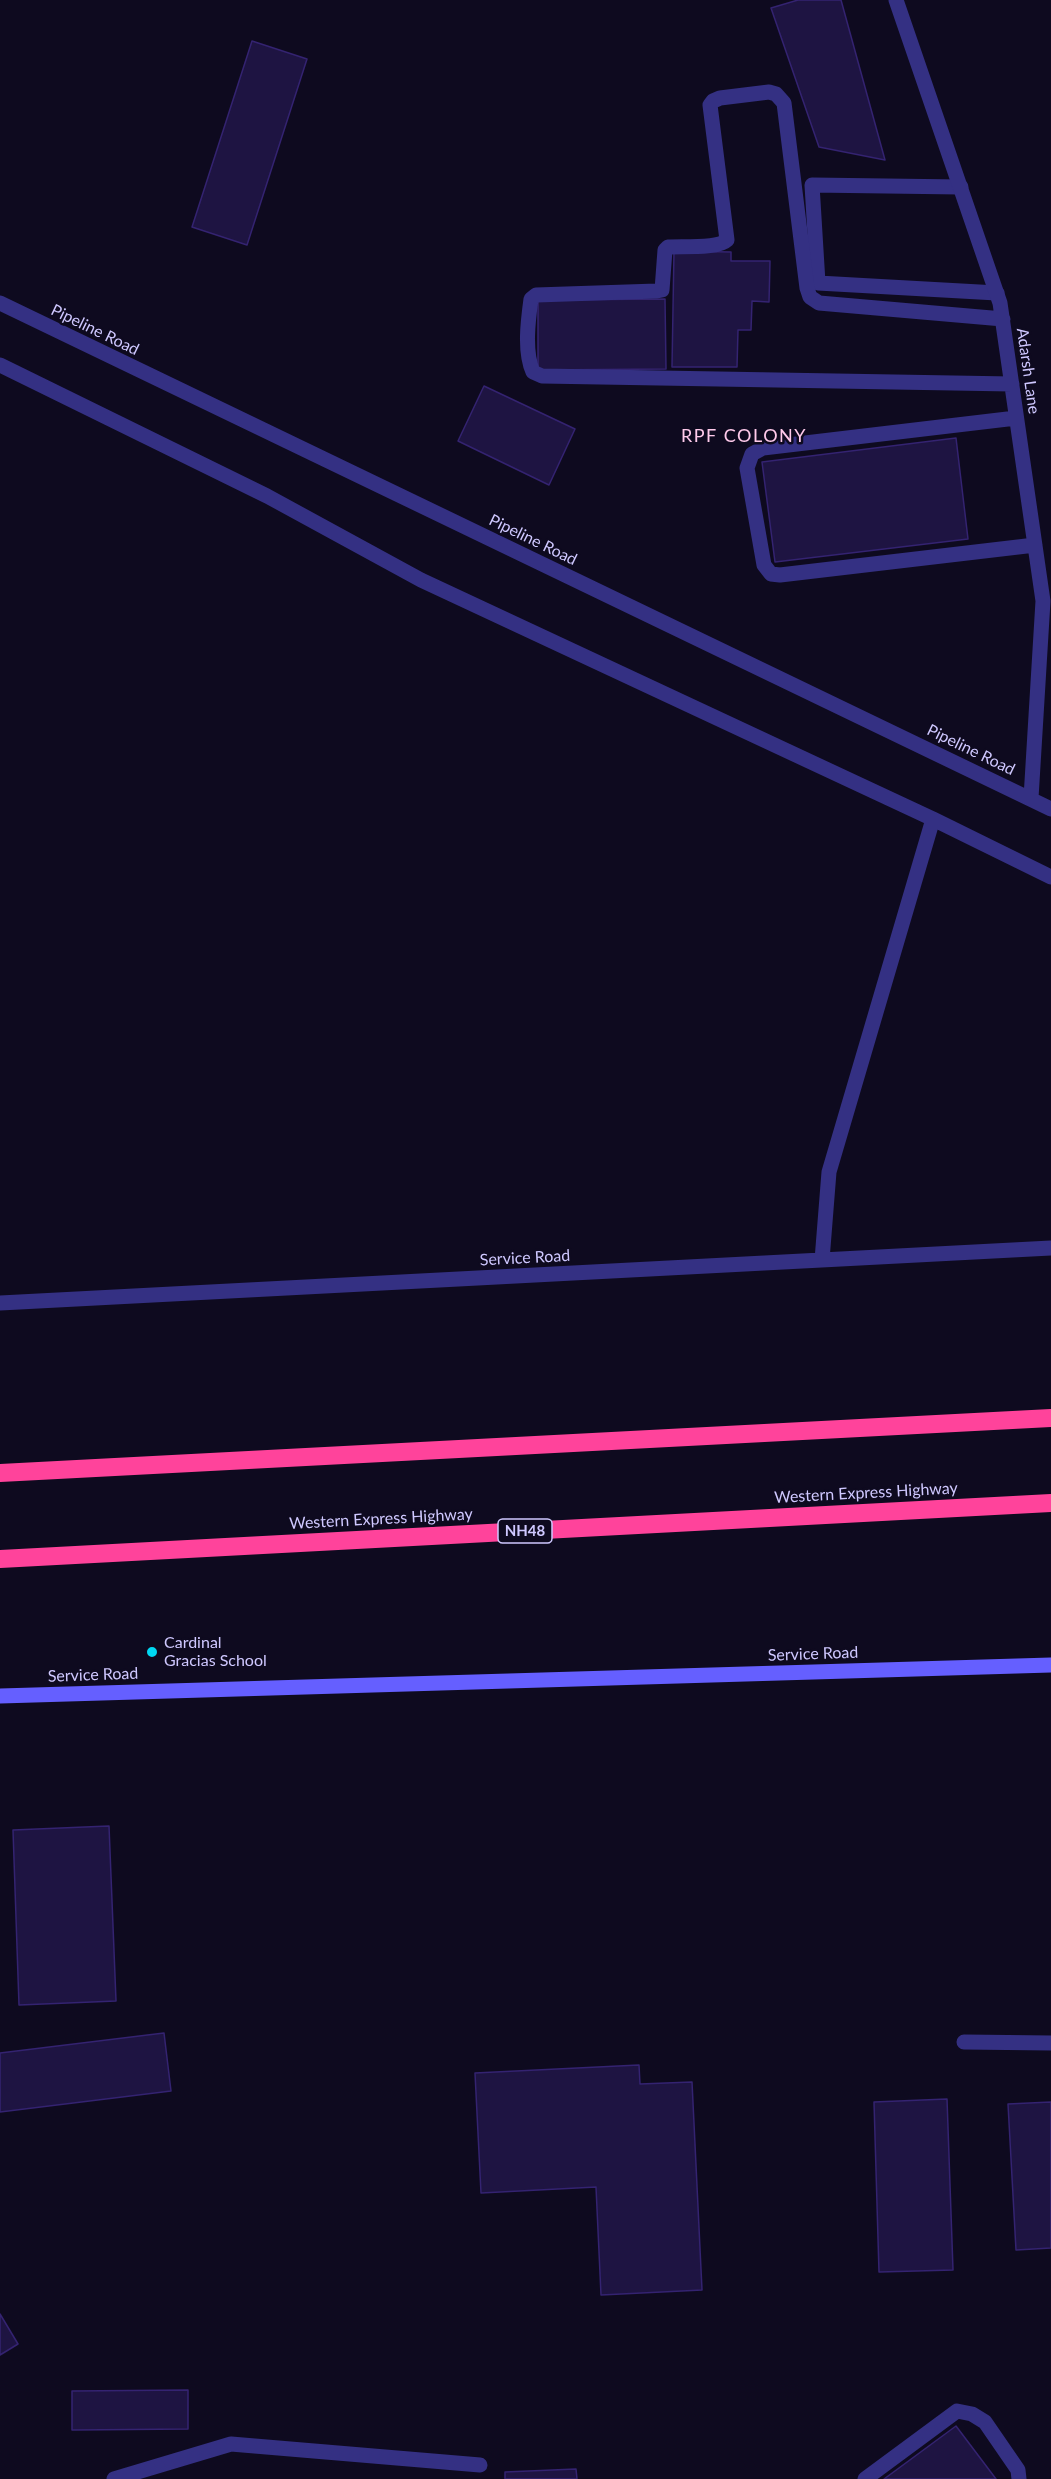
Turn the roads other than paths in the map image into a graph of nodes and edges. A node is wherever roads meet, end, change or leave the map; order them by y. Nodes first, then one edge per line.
1 (896, 0) edge
2 (960, 187) junction
3 (997, 293) junction
4 (0, 303) edge
5 (1003, 318) junction
6 (0, 365) edge
7 (1012, 384) junction
8 (1016, 418) junction
9 (1035, 545) junction
10 (1047, 601) edge
11 (1031, 798) junction
12 (1051, 809) edge
13 (933, 819) junction
14 (1051, 877) edge
15 (1051, 1248) edge
16 (822, 1260) junction
17 (0, 1303) edge
18 (1051, 1418) edge
19 (0, 1473) edge
20 (1051, 1503) edge
21 (0, 1559) edge
22 (1051, 1665) edge
23 (0, 1696) edge
24 (964, 2042) dead end
25 (1051, 2043) edge
26 (480, 2465) dead end
27 (114, 2479) edge
28 (865, 2479) edge
29 (1019, 2479) edge

1 - 2 street, Adarsh Lane
2 - 3 street, Adarsh Lane
2 - 3 street
3 - 5 street, Adarsh Lane
4 - 11 street, Pipeline Road
5 - 7 street, Adarsh Lane
5 - 7 street
6 - 13 street
7 - 8 street, Adarsh Lane
8 - 9 street, Adarsh Lane
8 - 9 street
9 - 10 street, Adarsh Lane
10 - 11 street, Adarsh Lane
11 - 12 street, Pipeline Road
13 - 14 street
13 - 16 street
15 - 16 street, Service Road
16 - 17 street, Service Road
18 - 19 highway
20 - 21 highway, Western Express Highway / NH48
22 - 23 street, Service Road
24 - 25 street
26 - 27 street
28 - 29 street

